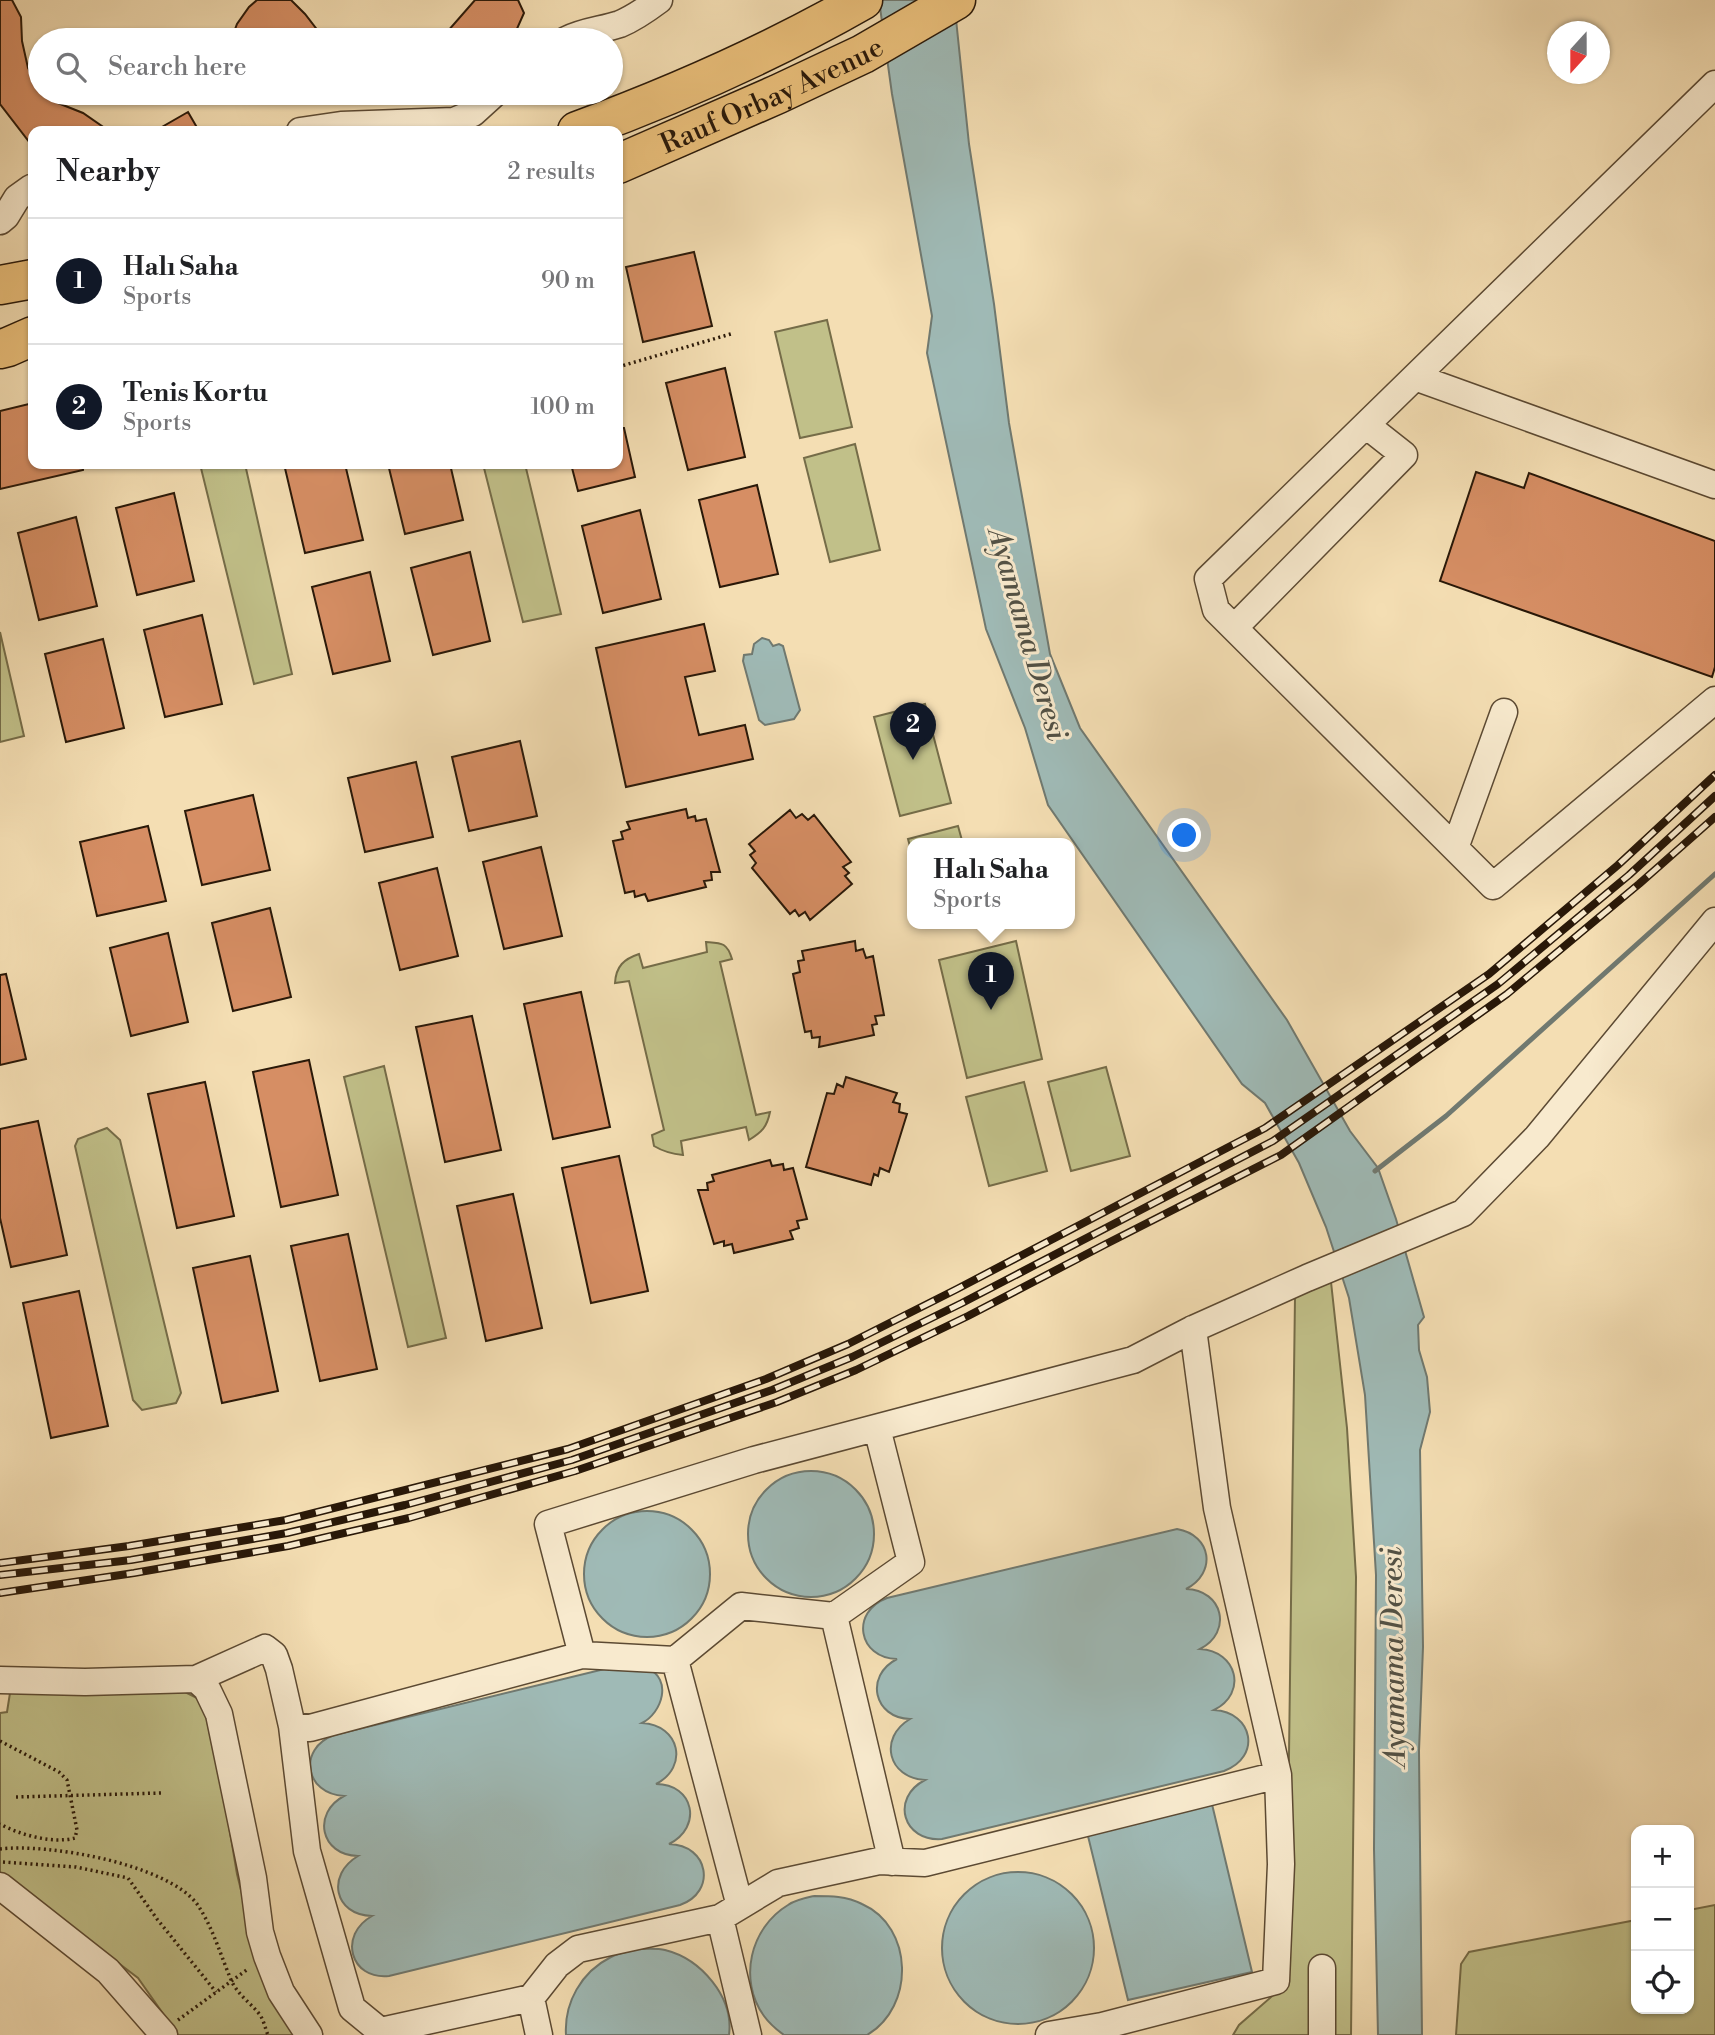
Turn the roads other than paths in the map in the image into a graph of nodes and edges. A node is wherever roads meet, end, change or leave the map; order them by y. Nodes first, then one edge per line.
1 (659, 0) edge
2 (957, 0) edge
3 (855, 5) edge
4 (605, 28) edge
5 (1715, 84) edge
6 (482, 105) edge
7 (334, 126) edge
8 (589, 126) edge
9 (623, 162) edge
10 (28, 190) edge
11 (0, 221) edge
12 (28, 280) edge
13 (0, 285) edge
14 (28, 328) edge
15 (0, 331) edge
16 (28, 338) edge
17 (0, 349) edge
18 (1415, 377) junction
19 (1366, 425) junction
20 (1715, 485) edge
21 (1234, 628) junction
22 (1715, 699) edge
23 (1504, 712) dead end
24 (1455, 848) junction
25 (1715, 920) edge
26 (1193, 1329) junction
27 (877, 1427) junction
28 (834, 1616) junction
29 (582, 1654) junction
30 (675, 1660) junction
31 (196, 1679) junction
32 (0, 1680) edge
33 (292, 1726) junction
34 (1278, 1776) junction
35 (892, 1862) junction
36 (0, 1886) edge
37 (730, 1912) junction
38 (1322, 1968) dead end
39 (531, 1998) junction
40 (154, 2032) edge
41 (383, 2033) edge
42 (309, 2035) edge
43 (539, 2035) edge
44 (748, 2035) edge
45 (1049, 2035) edge
46 (1322, 2035) edge

1 - 4 street
2 - 9 highway, Rauf Orbay Avenue
3 - 8 highway, Rauf Orbay Avenue
5 - 18 street
6 - 7 street
10 - 11 street
12 - 13 highway
14 - 15 highway
16 - 17 highway
18 - 19 street
18 - 20 street
19 - 21 street
19 - 21 street
21 - 24 street
22 - 24 street
23 - 24 street
25 - 26 street
26 - 27 street
26 - 34 street
27 - 28 street
27 - 29 street
28 - 30 street
28 - 35 street
29 - 30 street
29 - 33 street
30 - 37 street
31 - 32 street
31 - 33 street
31 - 42 street
33 - 41 street
34 - 35 street
34 - 45 street
35 - 37 street
36 - 40 street
37 - 39 street
37 - 44 street
38 - 46 street
39 - 41 street
39 - 43 street

